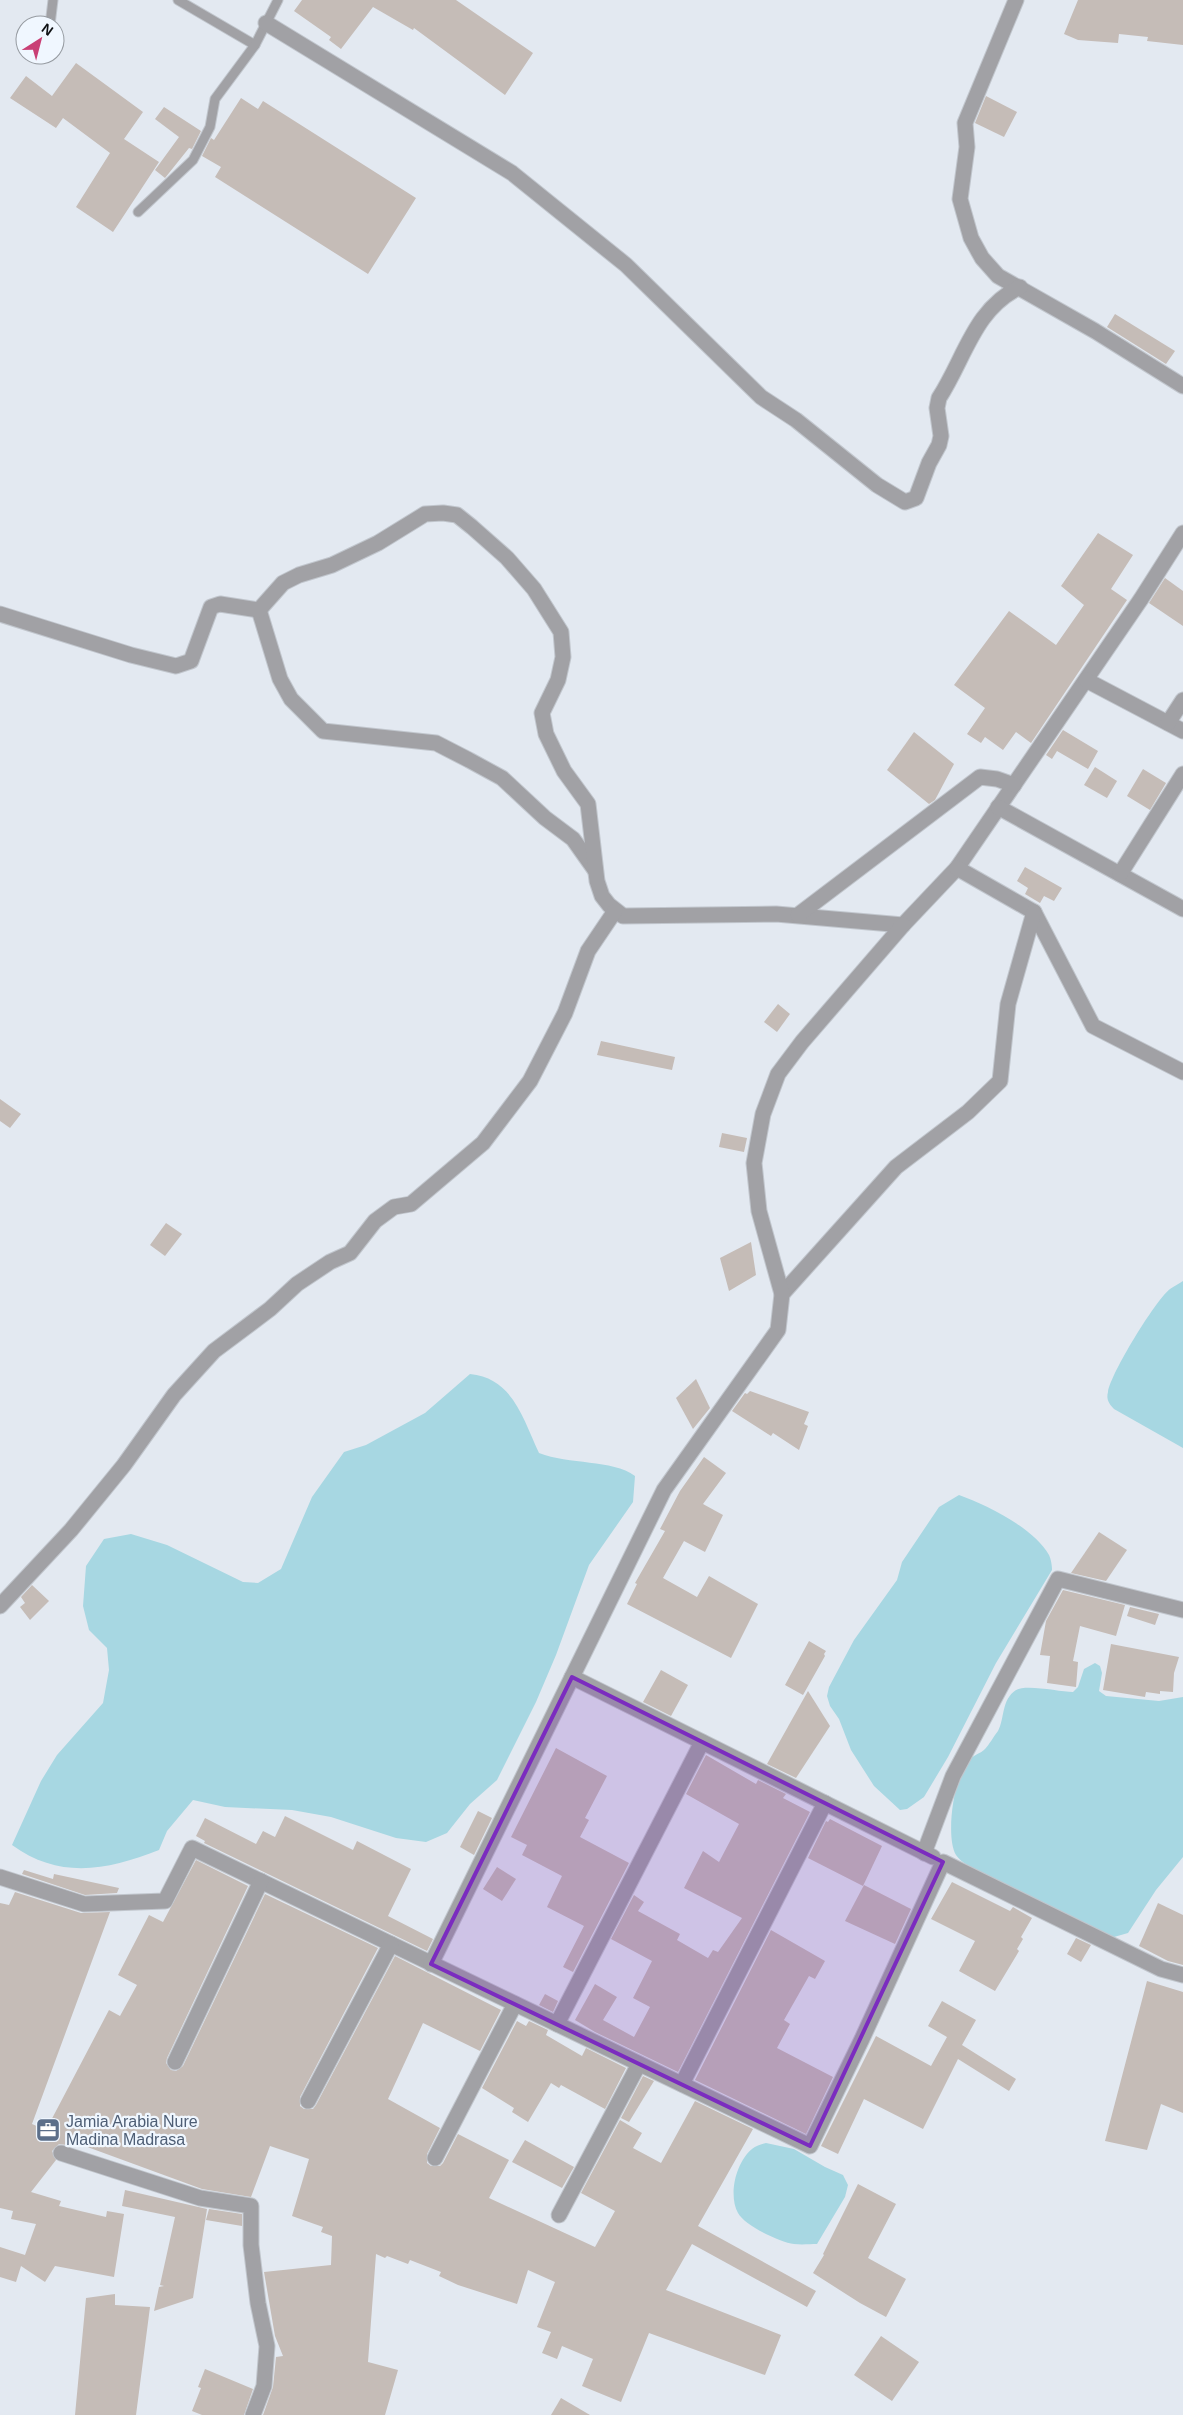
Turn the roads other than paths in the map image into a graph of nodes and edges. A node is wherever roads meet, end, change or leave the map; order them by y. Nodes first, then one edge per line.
1 (53, 0) edge
2 (178, 0) edge
3 (278, 0) edge
4 (1016, 0) edge
5 (51, 15) edge
6 (266, 24) junction
7 (255, 45) junction
8 (138, 212) dead end
9 (1020, 287) junction
10 (1183, 386) edge
11 (1183, 533) edge
12 (259, 610) junction
13 (0, 614) edge
14 (1086, 680) junction
15 (1183, 700) edge
16 (1168, 723) junction
17 (1183, 731) edge
18 (1183, 774) edge
19 (1014, 785) junction
20 (998, 807) junction
21 (956, 868) junction
22 (596, 872) junction
23 (1120, 874) junction
24 (1183, 909) edge
25 (615, 911) junction
26 (1034, 912) junction
27 (798, 915) junction
28 (903, 925) junction
29 (1183, 1072) edge
30 (782, 1294) junction
31 (0, 1606) edge
32 (1183, 1610) edge
33 (572, 1677) junction
34 (702, 1742) junction
35 (825, 1803) junction
36 (924, 1853) junction
37 (943, 1862) junction
38 (0, 1877) edge
39 (261, 1881) junction
40 (391, 1944) junction
41 (431, 1964) junction
42 (1183, 1975) edge
43 (515, 2004) junction
44 (557, 2024) junction
45 (175, 2062) dead end
46 (639, 2064) junction
47 (682, 2084) junction
48 (308, 2101) dead end
49 (61, 2153) dead end
50 (436, 2158) dead end
51 (559, 2215) dead end
52 (253, 2415) edge

1 - 5 lane
2 - 7 lane
3 - 6 lane
4 - 9 street
6 - 7 lane
6 - 9 street
7 - 8 lane
9 - 10 street
11 - 14 street
12 - 13 street
12 - 22 street
12 - 22 street
14 - 16 street
14 - 19 street
15 - 16 street
16 - 17 street
18 - 23 street
19 - 20 street
19 - 27 street
20 - 21 street
20 - 23 street
21 - 26 street
21 - 28 street
22 - 25 street
23 - 24 street
25 - 27 street
25 - 31 street
26 - 29 street
26 - 30 street
27 - 28 street
28 - 30 street
30 - 33 street
32 - 36 street
33 - 34 street
33 - 41 street
34 - 35 street
34 - 44 street
35 - 36 street
35 - 47 street
36 - 37 street
37 - 42 street
37 - 47 street
38 - 39 street
39 - 40 street
39 - 45 street
40 - 41 street
40 - 48 street
41 - 43 street
43 - 44 street
43 - 50 street
44 - 46 street
46 - 47 street
46 - 51 street
49 - 52 street

